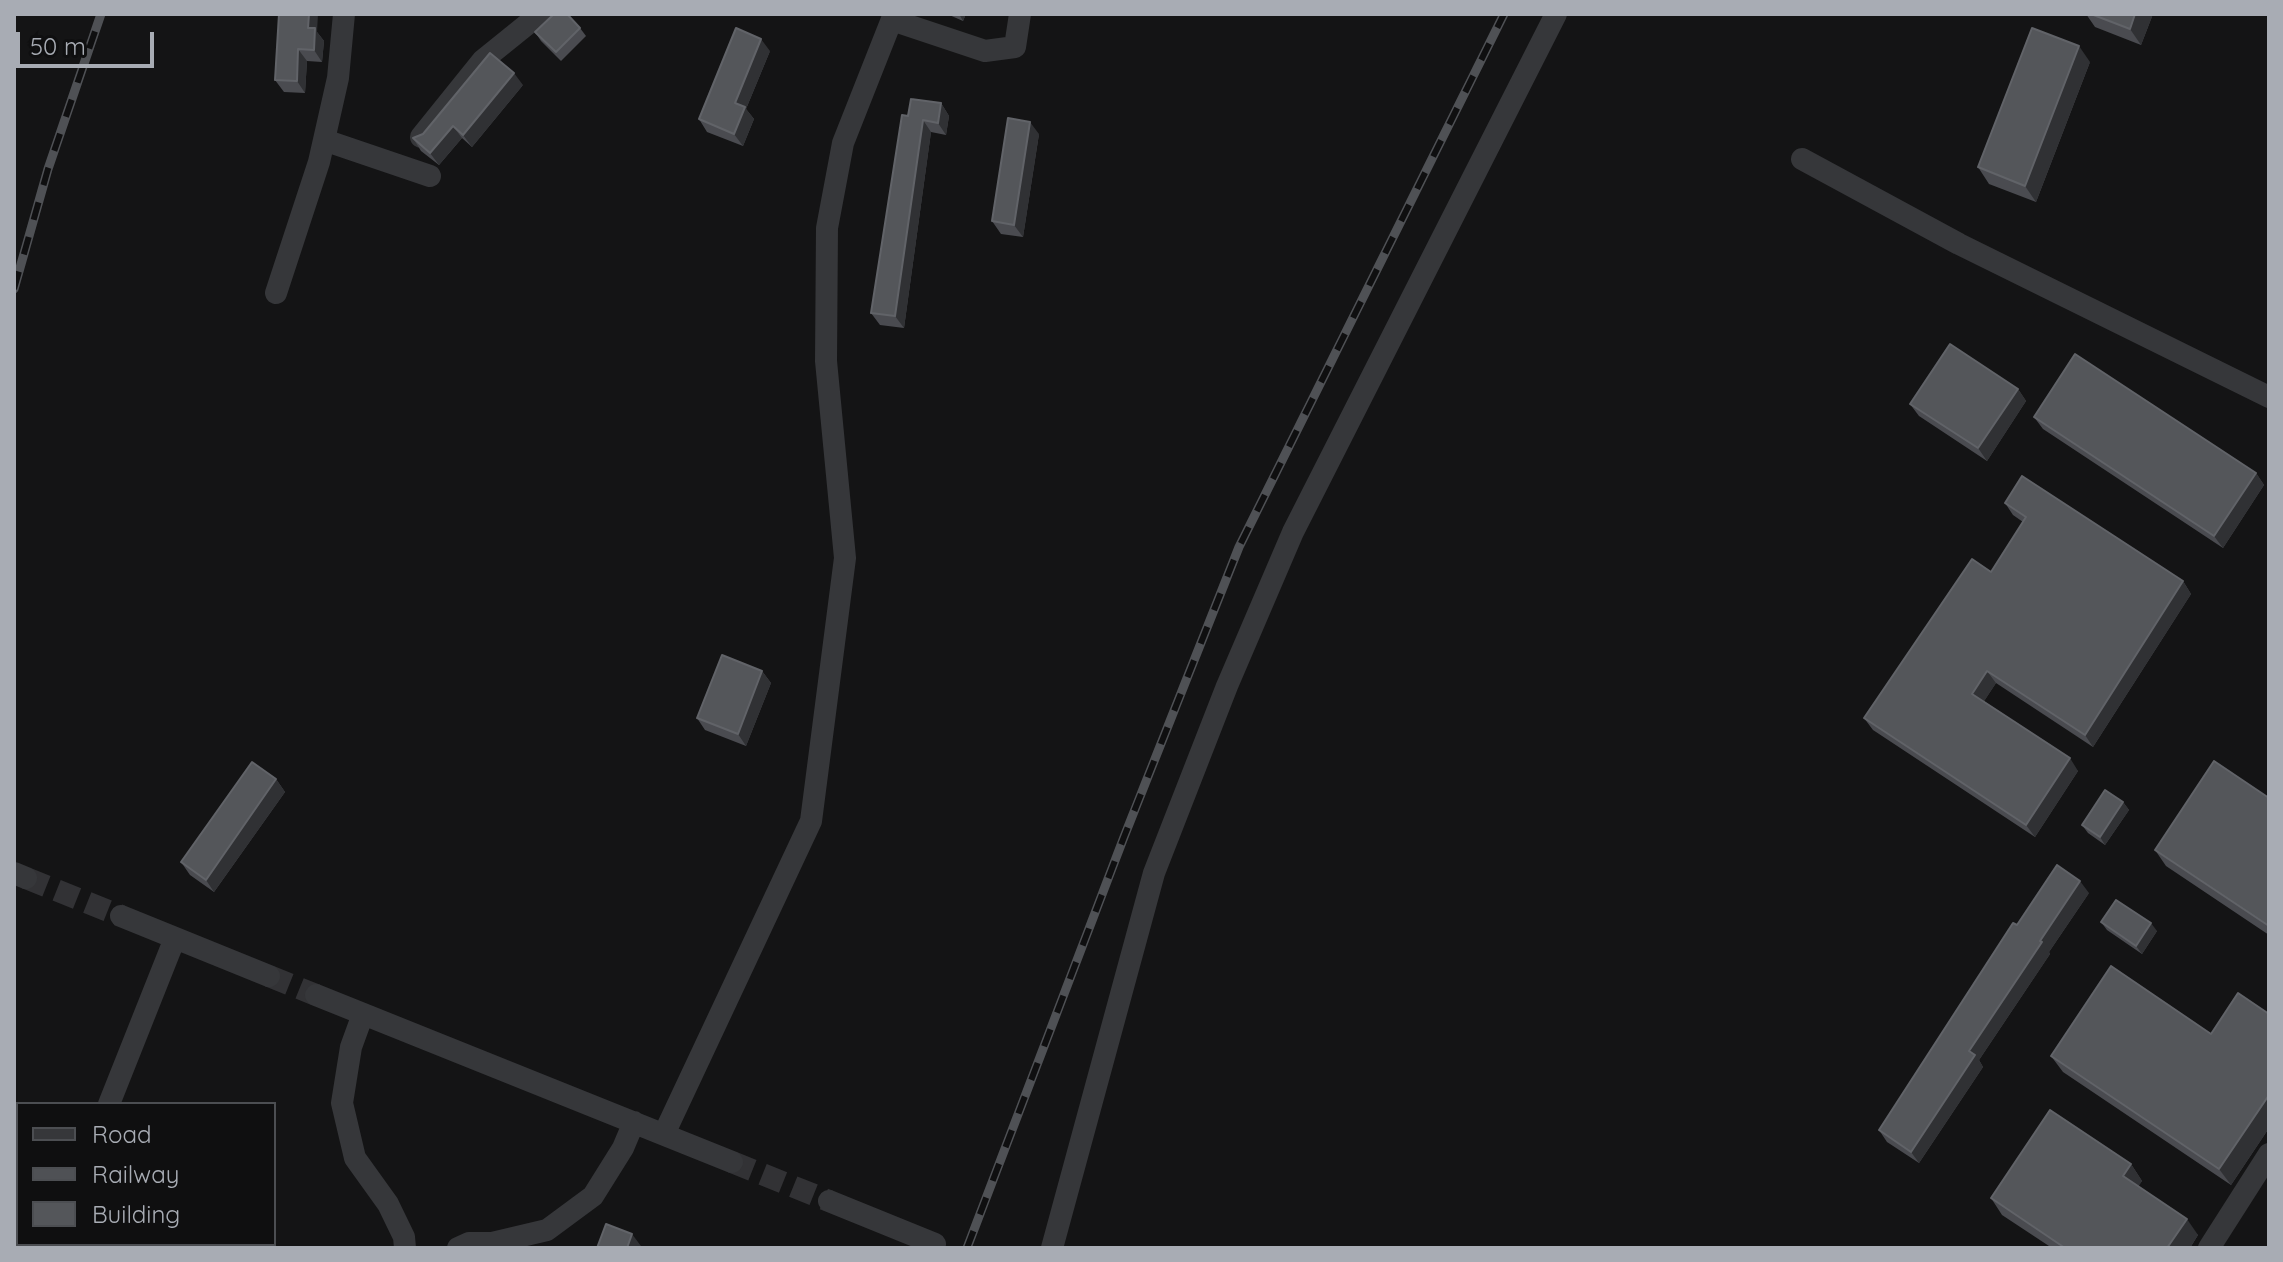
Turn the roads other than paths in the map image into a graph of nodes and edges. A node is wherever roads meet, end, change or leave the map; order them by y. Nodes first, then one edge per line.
1 (344, 14) edge
2 (540, 14) edge
3 (1020, 14) edge
4 (1556, 14) edge
5 (893, 17) edge
6 (421, 137) edge
7 (324, 140) junction
8 (1802, 159) dead end
9 (430, 176) dead end
10 (276, 293) dead end
11 (2269, 397) edge
12 (121, 916) tunnel mouth
13 (175, 938) junction
14 (269, 976) tunnel mouth
15 (316, 995) tunnel mouth
16 (363, 1014) junction
17 (110, 1102) edge
18 (634, 1122) junction
19 (664, 1134) junction
20 (2269, 1154) edge
21 (732, 1162) tunnel mouth
22 (829, 1201) tunnel mouth
23 (935, 1244) dead end
24 (405, 1248) edge
25 (458, 1248) edge
26 (1052, 1248) edge
27 (2209, 1248) edge

1 - 7 street
2 - 6 street
3 - 5 street
4 - 26 street
5 - 19 street
7 - 9 street
7 - 10 street
8 - 11 street
12 - 13 street
13 - 14 street
13 - 17 street
15 - 16 street
16 - 18 street
16 - 24 street
18 - 19 street
18 - 25 street
19 - 21 street
20 - 27 street
22 - 23 street

